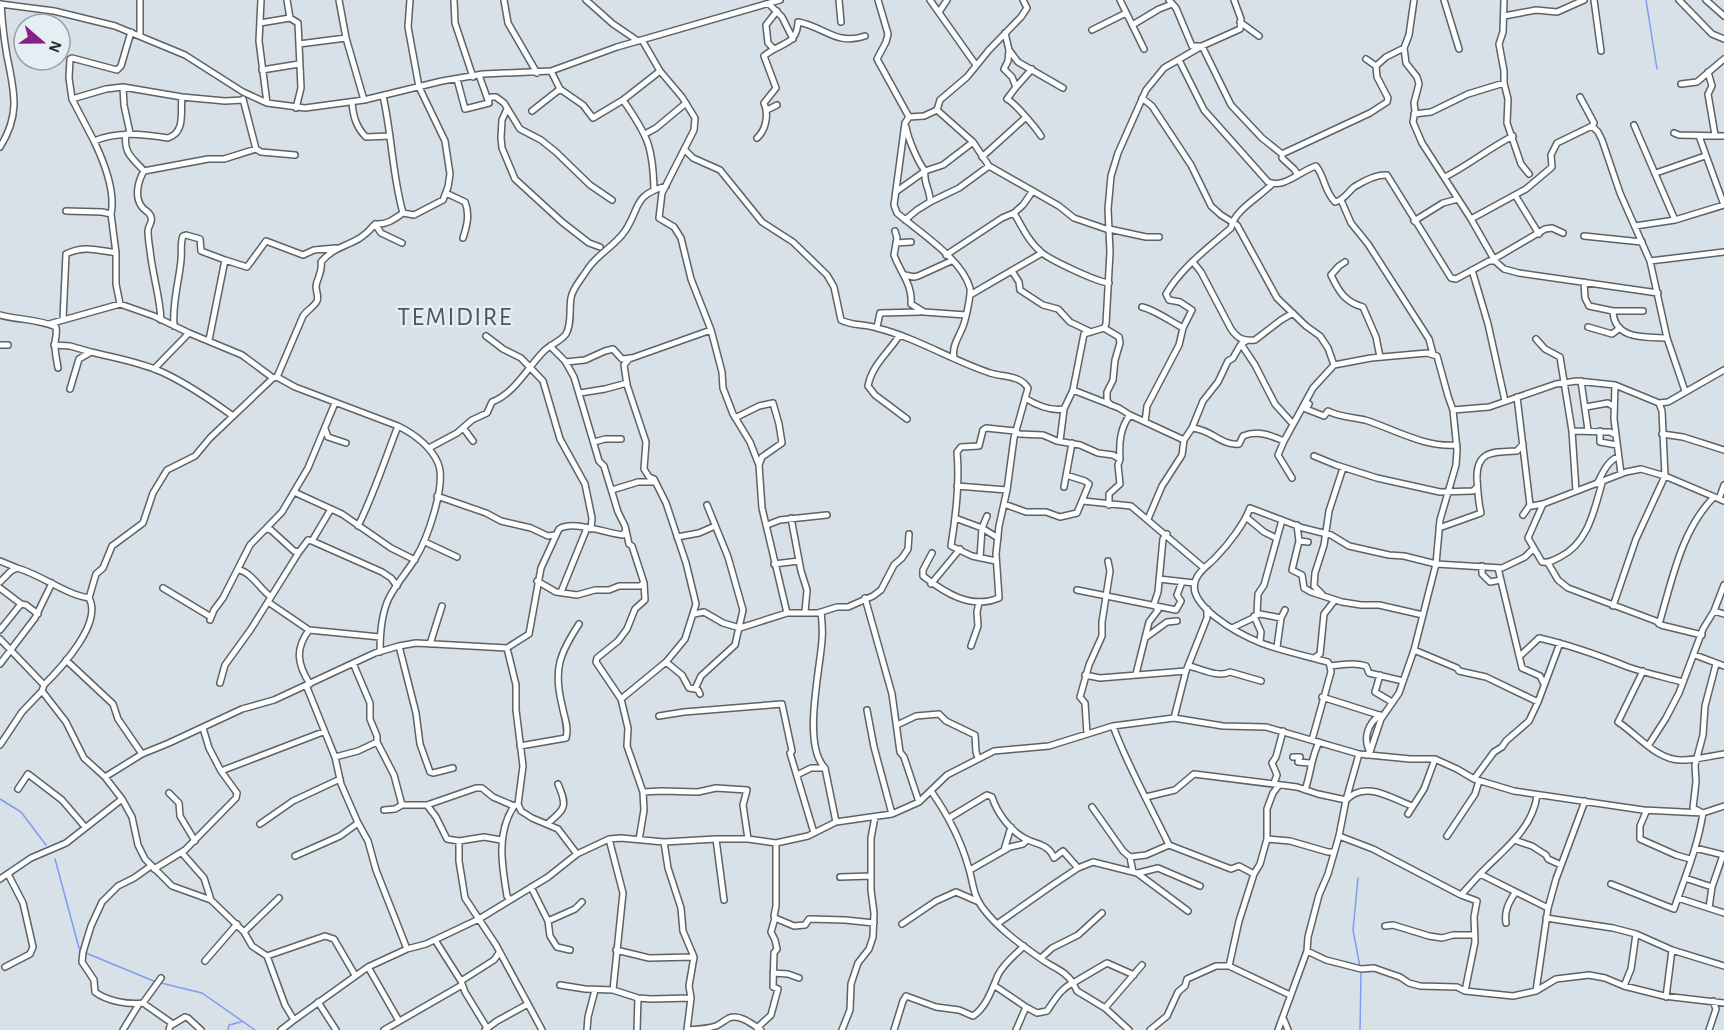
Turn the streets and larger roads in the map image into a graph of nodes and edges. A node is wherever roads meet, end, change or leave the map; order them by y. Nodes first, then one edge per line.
1 (140, 0) edge
2 (261, 0) edge
3 (287, 0) edge
4 (339, 0) edge
5 (410, 0) edge
6 (454, 0) edge
7 (504, 0) edge
8 (586, 0) edge
9 (780, 0) edge
10 (839, 0) edge
11 (878, 0) edge
12 (930, 0) edge
13 (947, 0) edge
14 (1024, 0) edge
15 (1120, 0) edge
16 (1234, 0) edge
17 (1414, 0) edge
18 (1444, 0) edge
19 (1504, 0) edge
20 (1584, 0) edge
21 (1594, 0) edge
22 (1679, 0) edge
23 (1706, 0) edge
24 (1170, 2) edge
25 (0, 4) edge
26 (770, 4) junction
27 (777, 11) junction
28 (939, 12) junction
29 (1126, 13) junction
30 (1504, 16) junction
31 (1724, 16) edge
32 (290, 18) junction
33 (783, 22) junction
34 (798, 22) junction
35 (841, 22) dead end
36 (1240, 22) junction
37 (260, 23) junction
38 (1134, 24) junction
39 (1092, 30) dead end
40 (131, 32) junction
41 (1005, 33) junction
42 (140, 36) junction
43 (865, 36) dead end
44 (1259, 36) dead end
45 (346, 38) junction
46 (793, 39) junction
47 (1724, 39) edge
48 (640, 40) junction
49 (299, 44) junction
50 (1202, 46) junction
51 (773, 48) junction
52 (1404, 48) junction
53 (1144, 49) dead end
54 (1459, 49) dead end
55 (1009, 50) junction
56 (1601, 51) dead end
57 (1366, 59) dead end
58 (1724, 59) edge
59 (1179, 60) junction
60 (299, 64) junction
61 (976, 65) junction
62 (1376, 66) junction
63 (262, 69) junction
64 (1032, 69) junction
65 (551, 71) junction
66 (660, 71) junction
67 (1708, 72) junction
68 (537, 73) junction
69 (476, 76) junction
70 (457, 79) junction
71 (1504, 82) junction
72 (1681, 84) dead end
73 (123, 87) junction
74 (419, 87) junction
75 (1016, 87) junction
76 (1063, 88) dead end
77 (560, 89) junction
78 (243, 92) junction
79 (383, 96) junction
80 (182, 97) junction
81 (1580, 97) dead end
82 (72, 99) junction
83 (489, 99) junction
84 (1142, 99) junction
85 (243, 100) junction
86 (364, 100) junction
87 (623, 100) junction
88 (352, 102) junction
89 (267, 103) junction
90 (686, 103) junction
91 (777, 105) dead end
92 (296, 108) junction
93 (507, 109) junction
94 (767, 110) junction
95 (937, 110) junction
96 (532, 111) dead end
97 (1414, 114) junction
98 (909, 117) junction
99 (1025, 118) junction
100 (905, 123) junction
101 (1634, 125) dead end
102 (1592, 126) junction
103 (1674, 133) dead end
104 (128, 134) junction
105 (645, 134) junction
106 (1715, 135) junction
107 (390, 136) junction
108 (1041, 136) dead end
109 (1513, 136) junction
110 (1699, 136) junction
111 (1724, 136) edge
112 (757, 138) dead end
113 (94, 141) junction
114 (973, 142) junction
115 (0, 147) edge
116 (256, 149) junction
117 (685, 150) junction
118 (1282, 154) junction
119 (294, 155) dead end
120 (1705, 156) junction
121 (982, 157) junction
122 (989, 166) junction
123 (144, 171) junction
124 (925, 171) junction
125 (1656, 173) junction
126 (1529, 174) dead end
127 (1298, 175) junction
128 (1445, 177) junction
129 (1272, 184) junction
130 (666, 186) junction
131 (654, 190) junction
132 (896, 192) junction
133 (1032, 192) junction
134 (446, 193) junction
135 (1515, 195) junction
136 (1458, 199) junction
137 (612, 200) dead end
138 (1341, 201) junction
139 (930, 202) junction
140 (1724, 205) edge
141 (66, 211) dead end
142 (403, 213) junction
143 (1014, 213) junction
144 (111, 214) junction
145 (1471, 219) junction
146 (905, 220) junction
147 (1675, 220) junction
148 (1232, 221) junction
149 (1414, 221) junction
150 (375, 224) junction
151 (1635, 226) junction
152 (1109, 229) junction
153 (895, 231) dead end
154 (1563, 233) dead end
155 (1539, 234) junction
156 (1584, 236) dead end
157 (1159, 237) dead end
158 (463, 238) dead end
159 (911, 242) dead end
160 (1642, 242) junction
161 (402, 243) dead end
162 (896, 243) junction
163 (600, 247) dead end
164 (336, 248) junction
165 (1724, 252) edge
166 (116, 253) junction
167 (1042, 254) junction
168 (946, 255) junction
169 (225, 260) junction
170 (1495, 260) junction
171 (951, 261) junction
172 (1650, 261) junction
173 (1193, 262) junction
174 (1346, 262) dead end
175 (1472, 270) junction
176 (1012, 271) junction
177 (905, 275) junction
178 (1584, 282) junction
179 (1109, 283) junction
180 (1658, 294) junction
181 (970, 295) junction
182 (120, 304) junction
183 (1142, 307) dead end
184 (1613, 311) junction
185 (1643, 311) dead end
186 (924, 312) junction
187 (1293, 313) junction
188 (0, 315) edge
189 (966, 315) junction
190 (63, 319) junction
191 (161, 320) junction
192 (49, 324) junction
193 (174, 326) junction
194 (877, 327) junction
195 (1588, 327) dead end
196 (1104, 328) junction
197 (1183, 328) junction
198 (1620, 328) junction
199 (711, 330) junction
200 (1091, 332) junction
201 (189, 333) junction
202 (486, 336) dead end
203 (899, 336) junction
204 (1666, 338) junction
205 (1536, 339) dead end
206 (209, 340) junction
207 (1243, 343) junction
208 (0, 345) edge
209 (8, 345) dead end
210 (54, 345) junction
211 (550, 346) junction
212 (91, 352) junction
213 (1433, 354) junction
214 (1380, 357) junction
215 (630, 358) junction
216 (954, 358) junction
217 (566, 362) junction
218 (1334, 364) junction
219 (530, 367) junction
220 (58, 368) dead end
221 (154, 369) junction
222 (1724, 370) edge
223 (275, 377) junction
224 (1581, 381) junction
225 (627, 382) junction
226 (1563, 383) junction
227 (1614, 386) junction
228 (70, 389) dead end
229 (1073, 390) junction
230 (1685, 391) junction
231 (580, 393) junction
232 (1517, 397) junction
233 (1025, 398) junction
234 (1308, 399) junction
235 (1505, 401) junction
236 (336, 403) junction
237 (1659, 403) junction
238 (1111, 405) junction
239 (1614, 407) junction
240 (1586, 408) junction
241 (1064, 409) junction
242 (1454, 410) junction
243 (1130, 415) junction
244 (233, 416) junction
245 (735, 418) junction
246 (907, 419) dead end
247 (1145, 423) junction
248 (1293, 424) junction
249 (398, 426) junction
250 (1192, 428) junction
251 (325, 429) junction
252 (464, 429) junction
253 (1588, 430) junction
254 (1015, 431) junction
255 (1572, 431) junction
256 (1600, 431) junction
257 (1662, 434) junction
258 (1616, 435) junction
259 (621, 439) dead end
260 (1184, 440) junction
261 (473, 441) dead end
262 (1060, 441) junction
263 (1284, 441) junction
264 (594, 442) junction
265 (346, 443) dead end
266 (1072, 443) junction
267 (1523, 444) junction
268 (1457, 445) junction
269 (1617, 445) junction
270 (429, 448) junction
271 (1724, 450) edge
272 (1314, 456) dead end
273 (1618, 457) junction
274 (1120, 459) junction
275 (759, 465) junction
276 (1343, 468) junction
277 (1621, 474) junction
278 (1066, 475) junction
279 (1665, 476) junction
280 (1292, 478) dead end
281 (655, 482) junction
282 (1600, 484) junction
283 (1724, 485) edge
284 (957, 486) junction
285 (1064, 487) dead end
286 (1476, 488) junction
287 (612, 490) junction
288 (1007, 490) junction
289 (1576, 491) junction
290 (294, 492) junction
291 (1447, 493) junction
292 (437, 496) junction
293 (1719, 499) edge
294 (1083, 501) junction
295 (1004, 504) junction
296 (1543, 504) junction
297 (707, 505) dead end
298 (1109, 505) junction
299 (1530, 505) junction
300 (331, 509) junction
301 (827, 514) dead end
302 (1523, 515) dead end
303 (987, 516) dead end
304 (1246, 517) junction
305 (791, 518) junction
306 (955, 518) junction
307 (1148, 519) junction
308 (1282, 520) junction
309 (767, 525) junction
310 (1297, 525) junction
311 (358, 526) junction
312 (715, 526) junction
313 (266, 528) junction
314 (982, 528) junction
315 (1439, 528) junction
316 (589, 529) junction
317 (626, 530) junction
318 (616, 534) junction
319 (909, 534) dead end
320 (1167, 534) junction
321 (1326, 534) junction
322 (555, 535) junction
323 (678, 537) junction
324 (998, 538) junction
325 (1276, 538) junction
326 (312, 541) junction
327 (1299, 541) junction
328 (425, 542) junction
329 (1308, 542) dead end
330 (629, 544) junction
331 (960, 549) junction
332 (1533, 549) junction
333 (299, 552) junction
334 (932, 553) dead end
335 (458, 557) dead end
336 (980, 558) junction
337 (415, 560) junction
338 (0, 561) edge
339 (799, 561) junction
340 (996, 561) junction
341 (1108, 561) dead end
342 (1548, 563) junction
343 (774, 564) junction
344 (1436, 564) junction
345 (1482, 566) junction
346 (17, 568) junction
347 (1204, 568) junction
348 (1498, 568) junction
349 (238, 570) junction
350 (1159, 579) junction
351 (1502, 580) junction
352 (537, 581) junction
353 (0, 582) edge
354 (1182, 582) junction
355 (52, 583) junction
356 (644, 583) junction
357 (1194, 583) junction
358 (931, 584) junction
359 (1724, 585) edge
360 (397, 586) junction
361 (0, 588) edge
362 (163, 588) dead end
363 (1077, 590) dead end
364 (561, 592) junction
365 (1106, 595) junction
366 (1327, 597) junction
367 (89, 598) junction
368 (865, 598) junction
369 (270, 600) junction
370 (1335, 600) junction
371 (979, 602) junction
372 (21, 604) junction
373 (1154, 604) junction
374 (442, 606) dead end
375 (1613, 606) junction
376 (1285, 610) dead end
377 (1714, 611) junction
378 (805, 612) junction
379 (821, 612) junction
380 (787, 613) junction
381 (1208, 613) junction
382 (38, 614) junction
383 (694, 614) junction
384 (1724, 614) edge
385 (1423, 615) junction
386 (1255, 616) junction
387 (1281, 618) junction
388 (1176, 621) dead end
389 (579, 624) dead end
390 (1659, 624) junction
391 (740, 628) junction
392 (1232, 628) junction
393 (0, 630) edge
394 (309, 630) junction
395 (1702, 635) junction
396 (1245, 636) junction
397 (380, 637) junction
398 (0, 639) edge
399 (1144, 640) junction
400 (1260, 642) junction
401 (1560, 643) junction
402 (430, 644) junction
403 (399, 646) junction
404 (971, 646) dead end
405 (1276, 647) junction
406 (507, 648) junction
407 (1414, 650) junction
408 (11, 651) junction
409 (380, 652) junction
410 (1695, 655) junction
411 (1520, 656) junction
412 (1314, 658) junction
413 (66, 660) junction
414 (666, 662) junction
415 (353, 663) junction
416 (0, 664) edge
417 (1716, 664) junction
418 (1330, 666) junction
419 (1724, 666) edge
420 (1188, 668) junction
421 (1643, 671) junction
422 (1136, 674) junction
423 (1085, 675) junction
424 (1380, 675) junction
425 (1261, 681) dead end
426 (1402, 681) junction
427 (1682, 682) junction
428 (220, 683) dead end
429 (1544, 684) junction
430 (308, 685) junction
431 (43, 688) junction
432 (1322, 697) junction
433 (621, 699) junction
434 (1538, 702) junction
435 (1391, 704) junction
436 (867, 710) dead end
437 (1379, 715) junction
438 (659, 716) dead end
439 (1174, 718) junction
440 (897, 725) junction
441 (1113, 726) junction
442 (202, 728) junction
443 (1283, 731) junction
444 (323, 732) junction
445 (1087, 734) junction
446 (1312, 740) junction
447 (377, 742) junction
448 (1319, 742) junction
449 (0, 746) edge
450 (520, 746) junction
451 (1648, 746) junction
452 (142, 754) junction
453 (1365, 754) junction
454 (1724, 754) edge
455 (335, 757) junction
456 (1293, 757) dead end
457 (1698, 757) junction
458 (978, 758) junction
459 (1435, 759) junction
460 (1310, 763) junction
461 (453, 768) dead end
462 (825, 768) junction
463 (221, 771) junction
464 (797, 775) junction
465 (105, 777) junction
466 (340, 779) junction
467 (1476, 780) junction
468 (558, 784) dead end
469 (1276, 784) junction
470 (18, 789) dead end
471 (931, 790) junction
472 (1305, 790) junction
473 (643, 792) junction
474 (169, 793) dead end
475 (1537, 795) junction
476 (1146, 797) junction
477 (122, 799) junction
478 (1346, 800) junction
479 (1586, 801) junction
480 (919, 802) junction
481 (402, 805) junction
482 (427, 805) junction
483 (516, 805) junction
484 (1412, 806) junction
485 (1724, 806) edge
486 (1092, 807) dead end
487 (384, 810) dead end
488 (1643, 810) junction
489 (1703, 813) junction
490 (892, 814) junction
491 (1407, 814) dead end
492 (875, 817) junction
493 (949, 818) junction
494 (837, 822) junction
495 (358, 823) junction
496 (260, 824) dead end
497 (547, 824) junction
498 (85, 827) junction
499 (1011, 827) junction
500 (814, 833) junction
501 (1339, 836) junction
502 (1447, 836) dead end
503 (609, 839) junction
504 (716, 839) junction
505 (748, 839) junction
506 (1267, 839) junction
507 (501, 840) junction
508 (639, 840) junction
509 (1027, 840) junction
510 (1514, 840) junction
511 (195, 841) junction
512 (459, 841) junction
513 (664, 842) junction
514 (776, 843) junction
515 (1168, 844) junction
516 (1695, 848) junction
517 (1005, 850) junction
518 (1334, 852) junction
519 (182, 853) junction
520 (577, 854) junction
521 (1723, 855) edge
522 (295, 856) dead end
523 (1130, 857) junction
524 (1690, 859) junction
525 (1561, 865) junction
526 (153, 867) junction
527 (1078, 868) junction
528 (970, 870) junction
529 (1135, 872) junction
530 (8, 874) junction
531 (1254, 874) junction
532 (1480, 874) junction
533 (871, 876) junction
534 (840, 877) dead end
535 (1685, 878) junction
536 (0, 879) edge
537 (1611, 884) dead end
538 (1200, 886) dead end
539 (531, 887) junction
540 (1712, 887) junction
541 (1515, 893) junction
542 (1461, 895) junction
543 (279, 898) dead end
544 (1678, 898) junction
545 (211, 900) junction
546 (510, 900) junction
547 (724, 900) dead end
548 (582, 902) dead end
549 (978, 902) junction
550 (1548, 908) junction
551 (1709, 908) junction
552 (1188, 911) dead end
553 (1724, 913) edge
554 (1102, 914) dead end
555 (775, 918) junction
556 (1546, 918) junction
557 (479, 920) junction
558 (548, 921) junction
559 (874, 923) junction
560 (1506, 923) dead end
561 (237, 924) junction
562 (902, 924) dead end
563 (997, 924) junction
564 (1385, 926) dead end
565 (244, 932) junction
566 (1636, 934) junction
567 (1474, 935) junction
568 (435, 940) junction
569 (1024, 946) junction
570 (407, 949) junction
571 (570, 950) dead end
572 (616, 950) junction
573 (1672, 950) junction
574 (1307, 951) junction
575 (499, 953) junction
576 (267, 956) junction
577 (694, 957) junction
578 (1041, 958) junction
579 (205, 961) dead end
580 (1142, 965) dead end
581 (368, 966) junction
582 (1229, 966) junction
583 (1724, 966) edge
584 (5, 967) dead end
585 (773, 973) junction
586 (354, 975) junction
587 (1134, 975) junction
588 (161, 978) dead end
589 (799, 978) dead end
590 (461, 983) junction
591 (1073, 983) junction
592 (560, 985) dead end
593 (995, 986) junction
594 (1624, 986) junction
595 (595, 990) junction
596 (614, 990) junction
597 (1536, 990) junction
598 (1465, 991) junction
599 (1290, 995) junction
600 (1666, 997) junction
601 (638, 998) junction
602 (691, 998) junction
603 (1713, 1001) junction
604 (318, 1002) junction
605 (141, 1003) junction
606 (1724, 1003) edge
607 (528, 1004) junction
608 (1026, 1007) junction
609 (1105, 1008) junction
610 (294, 1020) junction
611 (1284, 1020) dead end
612 (399, 1021) junction
613 (171, 1027) edge
614 (486, 1029) edge
615 (759, 1029) edge
616 (123, 1030) edge
617 (201, 1030) edge
618 (281, 1030) edge
619 (336, 1030) edge
620 (384, 1030) edge
621 (542, 1030) edge
622 (587, 1030) edge
623 (637, 1030) edge
624 (687, 1030) edge
625 (842, 1030) edge
626 (894, 1030) edge
627 (1016, 1030) edge
628 (1128, 1030) edge
629 (1150, 1030) edge
630 (1278, 1030) edge
631 (1288, 1030) edge
632 (1709, 1030) edge

1 - 42 street
2 - 37 street
3 - 32 street
4 - 45 street
5 - 74 street
6 - 69 street
7 - 68 street
8 - 48 street
9 - 26 street
10 - 35 street
11 - 98 street
12 - 28 street
13 - 28 street
14 - 41 street
15 - 29 street
16 - 36 street
17 - 52 street
18 - 54 street
19 - 30 street
20 - 30 street
21 - 56 street
22 - 47 street
23 - 31 street
24 - 38 street
24 - 50 street
25 - 40 street
25 - 115 street
26 - 27 street
26 - 48 street
27 - 33 street
27 - 51 street
28 - 61 street
29 - 38 street
29 - 39 street
30 - 71 street
32 - 37 street
32 - 49 street
33 - 34 street
33 - 46 street
34 - 43 street
34 - 46 street
36 - 44 street
36 - 50 street
37 - 63 street
38 - 53 street
40 - 42 street
40 - 82 street
41 - 55 street
41 - 61 street
42 - 78 street
45 - 49 street
45 - 86 street
46 - 51 street
48 - 65 street
48 - 66 street
49 - 60 street
50 - 59 street
50 - 118 street
51 - 94 street
52 - 62 street
52 - 97 street
55 - 64 street
55 - 75 street
57 - 62 street
58 - 67 street
59 - 84 street
59 - 129 street
60 - 63 street
60 - 92 street
61 - 95 street
62 - 118 street
63 - 89 street
64 - 75 street
64 - 76 street
65 - 68 street
65 - 77 street
66 - 87 street
66 - 90 street
67 - 72 street
67 - 106 street
68 - 69 street
69 - 70 street
69 - 83 street
70 - 74 street
70 - 83 street
71 - 97 street
71 - 109 street
73 - 80 street
73 - 82 street
73 - 104 street
74 - 79 street
74 - 134 street
75 - 99 street
77 - 87 street
77 - 96 street
78 - 85 street
78 - 89 street
79 - 86 street
79 - 107 street
80 - 85 street
80 - 104 street
81 - 102 street
82 - 113 street
83 - 93 street
84 - 148 street
84 - 152 street
85 - 116 street
86 - 88 street
87 - 105 street
88 - 92 street
88 - 107 street
89 - 92 street
90 - 105 street
90 - 117 street
91 - 94 street
93 - 137 street
93 - 163 street
94 - 112 street
95 - 98 street
95 - 114 street
97 - 128 street
98 - 100 street
99 - 108 street
99 - 121 street
100 - 124 street
100 - 132 street
101 - 125 street
102 - 135 street
102 - 151 street
103 - 110 street
104 - 113 street
104 - 123 street
105 - 131 street
106 - 110 street
106 - 111 street
107 - 142 street
109 - 126 street
109 - 128 street
110 - 120 street
113 - 144 street
114 - 121 street
114 - 124 street
116 - 119 street
116 - 123 street
117 - 130 street
117 - 194 street
118 - 127 street
120 - 125 street
120 - 140 street
121 - 122 street
122 - 133 street
122 - 139 street
123 - 191 street
124 - 132 street
124 - 139 street
125 - 147 street
127 - 129 street
127 - 138 street
128 - 136 street
129 - 148 street
130 - 131 street
130 - 199 street
131 - 211 street
132 - 146 street
133 - 143 street
133 - 152 street
134 - 142 street
134 - 158 street
135 - 145 street
135 - 155 street
136 - 145 street
136 - 149 street
138 - 149 street
138 - 213 street
139 - 146 street
140 - 147 street
141 - 144 street
142 - 150 street
143 - 167 street
143 - 168 street
144 - 166 street
145 - 170 street
146 - 168 street
147 - 151 street
148 - 173 street
148 - 187 street
149 - 175 street
150 - 161 street
150 - 164 street
151 - 160 street
152 - 157 street
152 - 179 street
153 - 162 street
154 - 155 street
155 - 170 street
156 - 160 street
159 - 162 street
160 - 172 street
162 - 177 street
164 - 169 street
164 - 223 street
165 - 172 street
166 - 182 street
166 - 190 street
167 - 176 street
167 - 179 street
168 - 171 street
169 - 193 street
169 - 206 street
170 - 175 street
170 - 178 street
171 - 177 street
171 - 181 street
172 - 180 street
173 - 197 street
173 - 207 street
174 - 214 street
175 - 235 street
176 - 181 street
176 - 200 street
177 - 186 street
178 - 180 street
178 - 184 street
179 - 196 street
180 - 204 street
181 - 189 street
182 - 190 street
182 - 191 street
183 - 197 street
184 - 185 street
184 - 198 street
186 - 189 street
186 - 194 street
187 - 207 street
187 - 218 street
188 - 192 street
189 - 216 street
190 - 192 street
191 - 193 street
192 - 210 street
193 - 201 street
194 - 203 street
195 - 198 street
196 - 200 street
196 - 238 street
197 - 247 street
198 - 204 street
199 - 215 street
199 - 245 street
200 - 229 street
201 - 206 street
201 - 221 street
202 - 219 street
203 - 216 street
203 - 246 street
204 - 230 street
205 - 226 street
206 - 223 street
207 - 248 street
207 - 250 street
208 - 209 street
210 - 212 street
210 - 220 street
211 - 217 street
211 - 219 street
212 - 221 street
212 - 228 street
213 - 214 street
213 - 242 street
214 - 218 street
215 - 217 street
215 - 225 street
216 - 233 street
217 - 231 street
218 - 234 street
219 - 252 street
219 - 316 street
221 - 244 street
222 - 230 street
223 - 236 street
223 - 244 street
224 - 226 street
224 - 227 street
224 - 240 street
225 - 231 street
225 - 281 street
226 - 232 street
226 - 255 street
227 - 237 street
227 - 239 street
229 - 238 street
229 - 241 street
230 - 237 street
231 - 264 street
232 - 235 street
232 - 267 street
233 - 241 street
233 - 254 street
234 - 248 street
234 - 268 street
235 - 242 street
236 - 249 street
236 - 251 street
237 - 257 street
238 - 243 street
239 - 240 street
239 - 258 street
240 - 253 street
241 - 262 street
242 - 268 street
243 - 247 street
243 - 274 street
244 - 367 street
245 - 275 street
245 - 275 street
247 - 260 street
248 - 263 street
249 - 270 street
249 - 311 street
250 - 260 street
250 - 263 street
251 - 265 street
251 - 290 street
252 - 261 street
252 - 270 street
253 - 255 street
253 - 256 street
254 - 262 street
254 - 284 street
254 - 288 street
255 - 289 street
256 - 258 street
256 - 269 street
257 - 271 street
257 - 279 street
258 - 269 street
259 - 264 street
260 - 307 street
262 - 266 street
263 - 280 street
264 - 287 street
266 - 274 street
266 - 278 street
267 - 286 street
267 - 299 street
268 - 291 street
269 - 273 street
270 - 292 street
272 - 276 street
273 - 277 street
273 - 282 street
274 - 298 street
275 - 309 street
276 - 291 street
276 - 321 street
277 - 279 street
277 - 282 street
278 - 285 street
278 - 294 street
279 - 293 street
279 - 375 street
281 - 287 street
281 - 323 street
282 - 289 street
282 - 342 street
283 - 293 street
284 - 288 street
284 - 306 street
286 - 291 street
286 - 315 street
287 - 317 street
288 - 295 street
289 - 296 street
290 - 300 street
290 - 313 street
291 - 315 street
292 - 322 street
292 - 328 street
293 - 390 street
294 - 295 street
294 - 298 street
295 - 324 street
296 - 299 street
296 - 332 street
297 - 312 street
298 - 307 street
299 - 302 street
300 - 311 street
300 - 326 street
301 - 305 street
303 - 314 street
304 - 308 street
304 - 325 street
304 - 347 street
305 - 309 street
305 - 339 street
306 - 314 street
306 - 331 street
307 - 320 street
308 - 310 street
308 - 325 street
309 - 343 street
310 - 321 street
310 - 327 street
311 - 337 street
312 - 323 street
312 - 391 street
313 - 333 street
313 - 349 street
314 - 324 street
314 - 336 street
315 - 344 street
316 - 318 street
316 - 322 street
316 - 364 street
317 - 318 street
317 - 330 street
318 - 330 street
319 - 368 street
320 - 347 street
320 - 350 street
321 - 344 street
321 - 366 street
322 - 352 street
323 - 383 street
324 - 340 street
325 - 386 street
326 - 333 street
326 - 360 street
327 - 329 street
327 - 366 street
328 - 335 street
328 - 337 street
330 - 356 street
331 - 336 street
331 - 358 street
332 - 342 street
332 - 348 street
333 - 369 street
334 - 358 street
336 - 340 street
337 - 360 street
338 - 346 street
339 - 343 street
339 - 378 street
340 - 371 street
341 - 365 street
342 - 375 street
343 - 380 street
344 - 345 street
344 - 385 street
345 - 348 street
345 - 351 street
346 - 353 street
346 - 355 street
347 - 357 street
348 - 351 street
349 - 362 street
349 - 369 street
350 - 354 street
350 - 373 street
351 - 411 street
352 - 364 street
352 - 406 street
354 - 357 street
354 - 373 street
355 - 367 street
355 - 382 street
356 - 364 street
356 - 433 street
357 - 381 street
358 - 371 street
359 - 377 street
360 - 397 street
361 - 372 street
363 - 365 street
365 - 373 street
365 - 423 street
366 - 370 street
367 - 413 street
368 - 379 street
368 - 440 street
369 - 394 street
369 - 428 street
370 - 385 street
370 - 412 street
371 - 404 street
372 - 382 street
372 - 393 street
373 - 399 street
374 - 402 street
375 - 390 street
376 - 387 street
377 - 384 street
377 - 395 street
378 - 379 street
378 - 380 street
379 - 462 street
380 - 391 street
381 - 392 street
381 - 420 street
382 - 408 street
383 - 391 street
383 - 414 street
385 - 407 street
386 - 387 street
386 - 392 street
386 - 396 street
386 - 400 street
387 - 405 street
388 - 399 street
389 - 450 street
390 - 395 street
391 - 414 street
392 - 396 street
394 - 397 street
394 - 430 street
395 - 410 street
396 - 400 street
397 - 409 street
398 - 408 street
399 - 422 street
400 - 405 street
401 - 411 street
401 - 421 street
401 - 429 street
402 - 403 street
402 - 406 street
403 - 409 street
403 - 461 street
405 - 412 street
406 - 450 street
407 - 426 street
407 - 434 street
408 - 416 street
408 - 431 street
409 - 415 street
410 - 417 street
410 - 427 street
411 - 429 street
412 - 418 street
413 - 431 street
413 - 452 street
414 - 433 street
415 - 430 street
415 - 447 street
417 - 419 street
417 - 457 street
418 - 424 street
418 - 432 street
420 - 422 street
420 - 425 street
420 - 439 street
421 - 427 street
421 - 451 street
422 - 423 street
423 - 445 street
424 - 426 street
424 - 435 street
426 - 435 street
427 - 451 street
429 - 434 street
430 - 442 street
430 - 444 street
431 - 449 street
431 - 465 street
432 - 437 street
432 - 446 street
433 - 473 street
434 - 467 street
435 - 437 street
435 - 453 street
436 - 490 street
437 - 453 street
438 - 464 street
439 - 441 street
439 - 443 street
440 - 458 street
440 - 480 street
441 - 445 street
441 - 476 street
442 - 452 street
442 - 463 street
443 - 446 street
443 - 469 street
444 - 455 street
444 - 463 street
445 - 458 street
446 - 448 street
447 - 455 street
447 - 481 street
448 - 453 street
448 - 460 street
450 - 483 street
451 - 457 street
452 - 465 street
453 - 459 street
453 - 478 street
454 - 457 street
455 - 466 street
456 - 460 street
457 - 489 street
458 - 471 street
459 - 467 street
459 - 484 street
460 - 472 street
462 - 464 street
462 - 494 street
463 - 511 street
464 - 500 street
465 - 477 street
466 - 495 street
466 - 496 street
467 - 475 street
467 - 502 street
468 - 497 street
469 - 472 street
469 - 476 street
469 - 506 street
470 - 498 street
471 - 480 street
471 - 493 street
472 - 478 street
473 - 505 street
473 - 508 street
474 - 511 street
475 - 479 street
475 - 510 street
476 - 515 street
477 - 498 street
477 - 526 street
478 - 484 street
478 - 501 street
479 - 488 street
479 - 525 street
480 - 490 street
481 - 482 street
481 - 487 street
482 - 483 street
482 - 512 street
483 - 497 street
483 - 507 street
484 - 491 street
485 - 489 street
486 - 523 street
488 - 489 street
488 - 524 street
489 - 516 street
490 - 492 street
492 - 494 street
492 - 533 street
493 - 499 street
493 - 528 street
494 - 500 street
495 - 522 street
495 - 570 street
497 - 520 street
498 - 530 street
499 - 509 street
499 - 517 street
500 - 514 street
501 - 518 street
501 - 542 street
503 - 508 street
503 - 520 street
503 - 572 street
504 - 505 street
504 - 513 street
504 - 547 street
505 - 514 street
506 - 518 street
506 - 531 street
507 - 512 street
507 - 546 street
508 - 513 street
509 - 517 street
509 - 527 street
510 - 525 street
510 - 532 street
511 - 519 street
512 - 557 street
513 - 577 street
514 - 555 street
515 - 523 street
515 - 531 street
516 - 521 street
516 - 524 street
517 - 528 street
518 - 574 street
519 - 526 street
519 - 545 street
520 - 539 street
521 - 540 street
523 - 529 street
524 - 535 street
525 - 550 street
526 - 545 street
526 - 605 street
527 - 529 street
527 - 563 street
528 - 549 street
529 - 538 street
529 - 552 street
530 - 536 street
530 - 584 street
531 - 582 street
532 - 541 street
532 - 542 street
533 - 534 street
533 - 559 street
535 - 540 street
535 - 544 street
537 - 544 street
539 - 546 street
539 - 558 street
540 - 551 street
541 - 550 street
541 - 560 street
542 - 567 street
543 - 565 street
544 - 551 street
545 - 561 street
546 - 557 street
548 - 558 street
549 - 562 street
549 - 563 street
550 - 556 street
551 - 553 street
554 - 578 street
555 - 559 street
555 - 585 street
556 - 566 street
556 - 597 street
557 - 568 street
557 - 575 street
558 - 571 street
559 - 625 street
561 - 565 street
561 - 579 street
563 - 569 street
564 - 567 street
565 - 576 street
566 - 573 street
566 - 594 street
567 - 598 street
568 - 570 street
568 - 590 street
569 - 578 street
569 - 593 street
570 - 581 street
572 - 577 street
572 - 596 street
573 - 583 street
573 - 600 street
574 - 598 street
574 - 599 street
575 - 590 street
575 - 607 street
576 - 586 street
576 - 610 street
577 - 602 street
578 - 591 street
580 - 587 street
581 - 586 street
581 - 612 street
582 - 599 street
582 - 629 street
585 - 589 street
585 - 615 street
586 - 604 street
587 - 591 street
587 - 609 street
588 - 605 street
590 - 612 street
590 - 614 street
591 - 608 street
591 - 609 street
592 - 595 street
593 - 608 street
593 - 626 street
594 - 597 street
594 - 600 street
595 - 596 street
595 - 622 street
596 - 601 street
597 - 598 street
599 - 630 street
600 - 603 street
601 - 602 street
601 - 623 street
602 - 624 street
603 - 606 street
603 - 632 street
604 - 610 street
604 - 619 street
605 - 613 street
605 - 616 street
607 - 614 street
607 - 621 street
608 - 627 street
609 - 628 street
610 - 618 street
611 - 631 street
612 - 620 street
613 - 617 street
615 - 624 street

